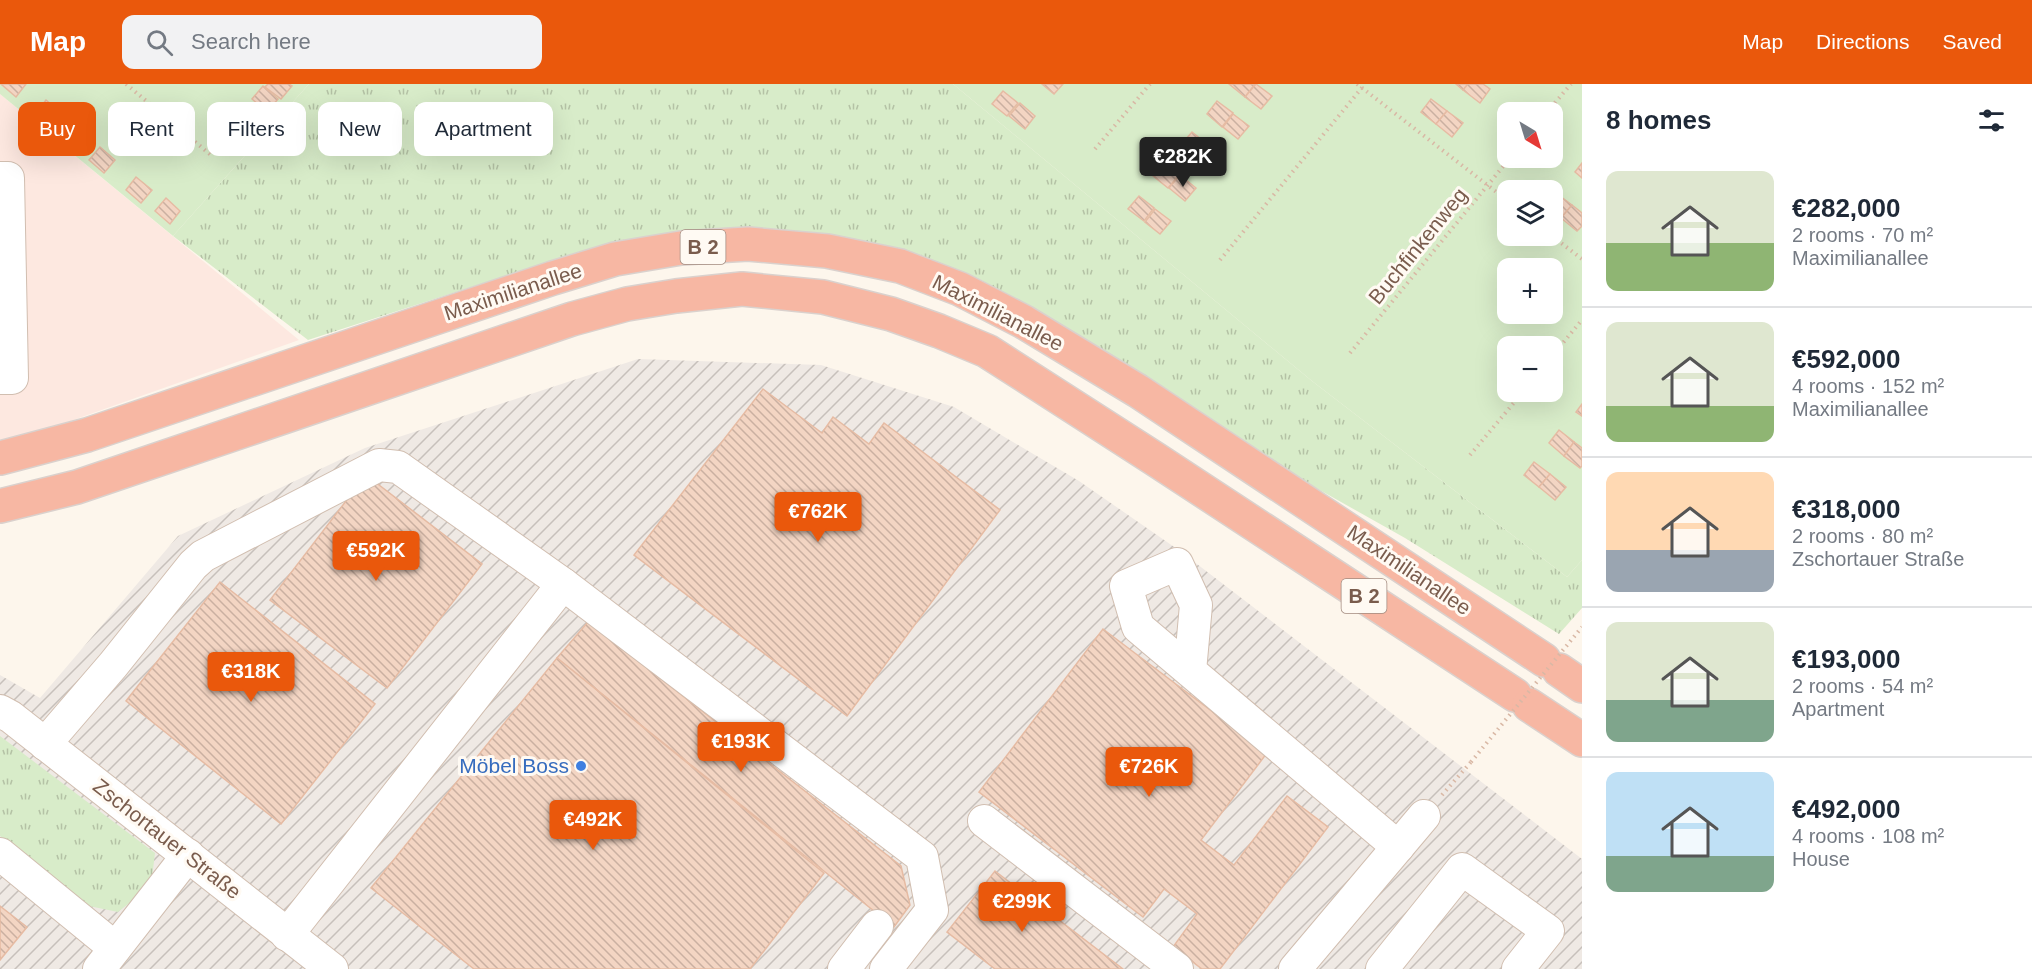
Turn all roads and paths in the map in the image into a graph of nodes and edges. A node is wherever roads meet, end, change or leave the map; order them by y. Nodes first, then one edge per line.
1 (126, 84) edge
2 (1150, 84) edge
3 (1358, 84) edge
4 (1571, 84) edge
5 (1364, 86) edge
6 (1556, 102) edge
7 (1095, 149) dead end
8 (207, 152) edge
9 (1501, 168) edge
10 (0, 178) edge
11 (1487, 185) junction
12 (1497, 193) edge
13 (1563, 244) edge
14 (1582, 259) edge
15 (1220, 260) dead end
16 (1582, 320) edge
17 (1563, 343) edge
18 (1350, 353) dead end
19 (0, 378) edge
20 (1515, 402) edge
21 (1470, 455) dead end
22 (0, 458) edge
23 (0, 506) edge
24 (563, 584) junction
25 (1582, 627) edge
26 (1190, 671) dead end
27 (1562, 672) edge
28 (0, 711) edge
29 (1582, 740) edge
30 (45, 744) junction
31 (1424, 816) joint
32 (984, 821) dead end
33 (1398, 847) junction
34 (0, 854) edge
35 (188, 855) junction
36 (877, 926) dead end
37 (287, 935) junction
38 (107, 959) edge
39 (332, 969) edge
40 (844, 969) edge
41 (886, 969) edge
42 (1177, 969) edge
43 (1295, 969) edge
44 (1382, 969) edge
45 (1518, 969) edge

1 - 8 path
2 - 7 path
3 - 5 path
4 - 6 path
5 - 11 path
5 - 15 path
9 - 11 path, Buchfinkenweg
10 - 19 street
11 - 12 path
11 - 18 path, Buchfinkenweg
13 - 14 path
16 - 17 path
20 - 21 path
22 - 27 highway, Maximilianallee / B 2
23 - 29 highway, Maximilianallee / B 2
24 - 30 street
24 - 37 street
24 - 41 street
25 - 31 path, bridge
26 - 33 street
28 - 30 street, Zschortauer Straße
30 - 35 street, Zschortauer Straße
31 - 33 street
32 - 42 street
33 - 43 street
34 - 38 street
35 - 37 street, Zschortauer Straße
35 - 38 street
36 - 40 street
37 - 39 street, Zschortauer Straße
44 - 45 street

